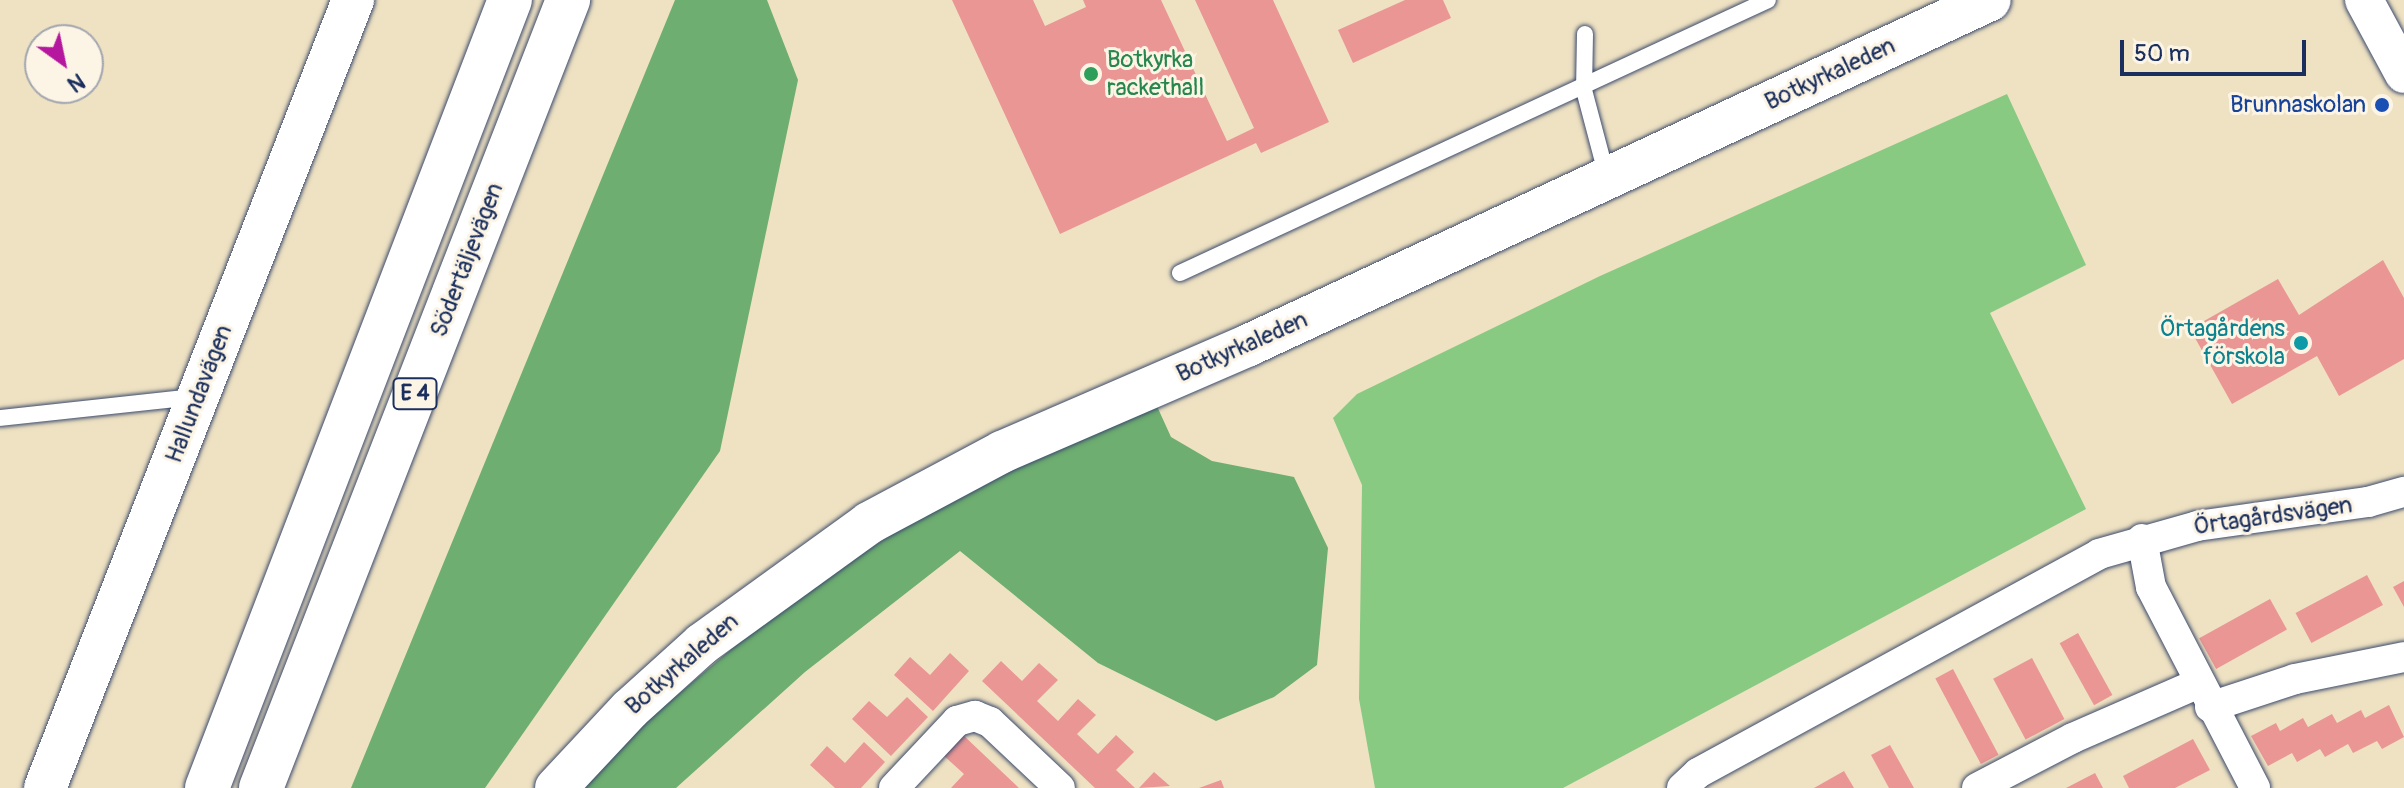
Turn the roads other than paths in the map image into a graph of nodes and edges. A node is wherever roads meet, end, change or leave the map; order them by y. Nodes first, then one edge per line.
1 (353, 0) edge
2 (510, 0) edge
3 (568, 0) edge
4 (1768, 0) edge
5 (1990, 0) edge
6 (2364, 0) edge
7 (1585, 34) dead end
8 (2404, 74) edge
9 (1584, 90) junction
10 (1607, 177) junction
11 (1180, 273) dead end
12 (198, 396) junction
13 (0, 418) edge
14 (2404, 492) edge
15 (2142, 539) junction
16 (2404, 657) edge
17 (2204, 695) junction
18 (45, 788) edge
19 (207, 788) edge
20 (261, 788) edge
21 (556, 788) edge
22 (894, 788) edge
23 (1060, 788) edge
24 (1682, 788) edge
25 (1977, 788) edge
26 (2255, 788) edge

1 - 12 main road, Hallundavägen
2 - 19 highway, E 4
3 - 20 highway, Södertäljevägen / E 4
4 - 9 lane
5 - 10 main road, Botkyrkaleden
6 - 8 street
7 - 9 lane
9 - 10 lane
9 - 11 lane
10 - 21 main road, Botkyrkaleden
12 - 13 lane
12 - 18 main road, Hallundavägen
14 - 15 street, Örtagårdsvägen
15 - 17 street
15 - 24 street, Örtagårdsvägen
16 - 17 street
17 - 25 street
17 - 26 street
22 - 23 street

